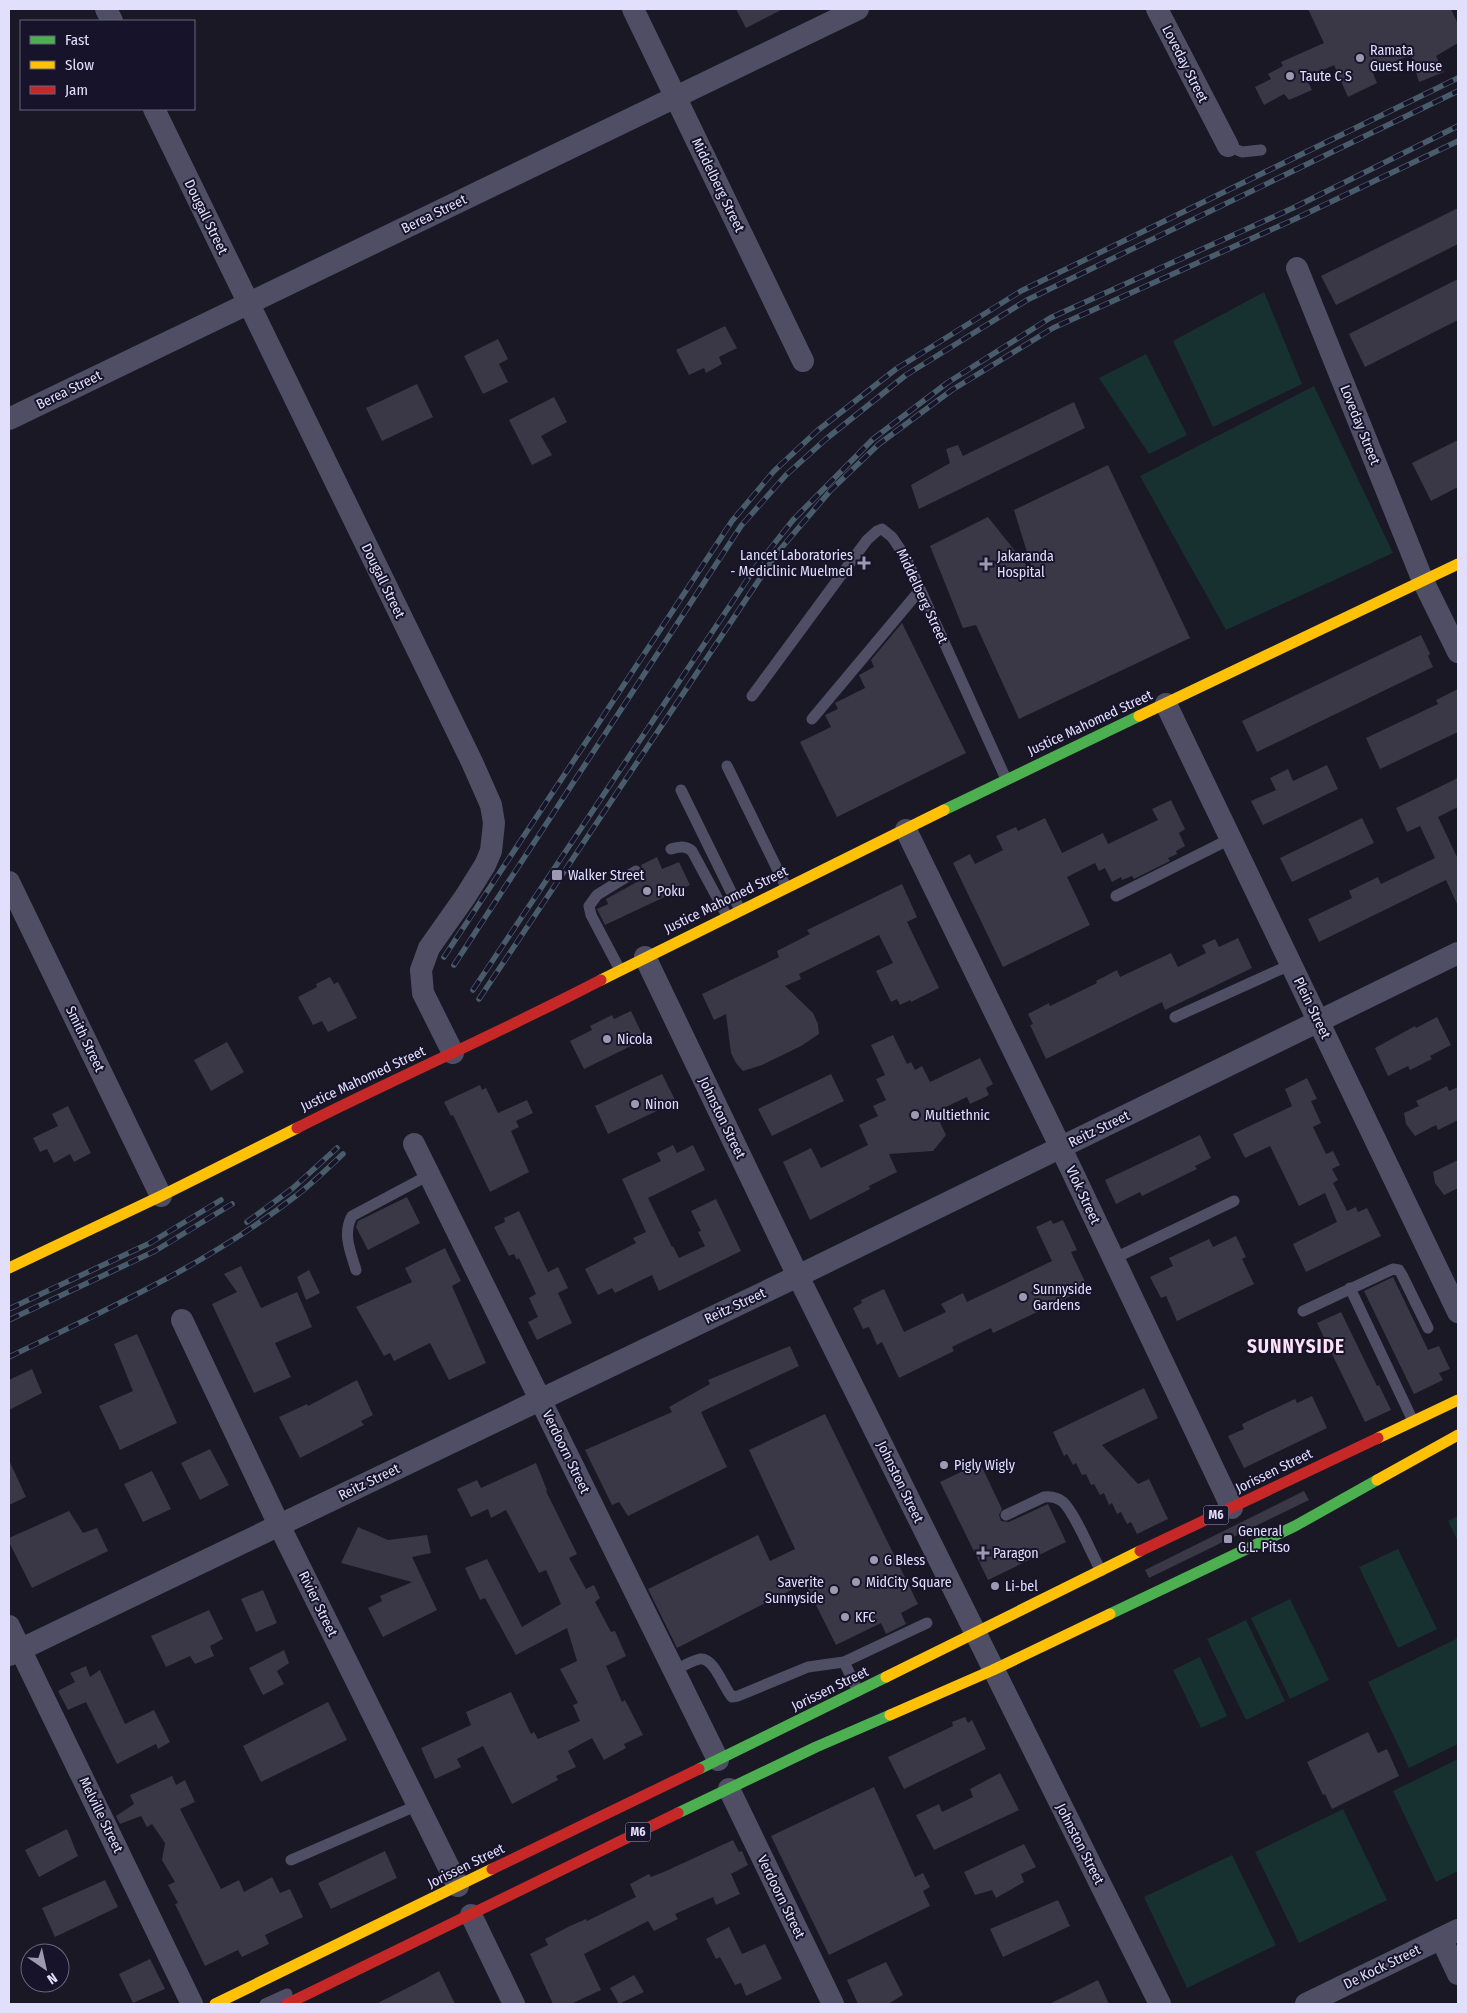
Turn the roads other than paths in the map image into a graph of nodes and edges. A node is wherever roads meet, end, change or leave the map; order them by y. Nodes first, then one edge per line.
1 (633, 9) edge
2 (858, 9) edge
3 (1157, 9) edge
4 (676, 98) junction
5 (154, 110) edge
6 (1228, 146) joint
7 (1261, 150) dead end
8 (1297, 268) dead end
9 (248, 304) junction
10 (803, 361) dead end
11 (9, 419) edge
12 (1458, 564) edge
13 (1423, 581) junction
14 (920, 590) junction
15 (1458, 652) edge
16 (752, 696) dead end
17 (1166, 704) junction
18 (812, 720) dead end
19 (727, 766) dead end
20 (1006, 779) junction
21 (681, 790) dead end
22 (906, 830) junction
23 (1230, 839) junction
24 (670, 849) dead end
25 (636, 871) dead end
26 (9, 882) edge
27 (786, 887) junction
28 (1116, 896) dead end
29 (740, 910) junction
30 (727, 916) junction
31 (1458, 954) edge
32 (645, 957) junction
33 (1290, 965) junction
34 (620, 970) junction
35 (1175, 1018) dead end
36 (1318, 1022) junction
37 (453, 1053) junction
38 (414, 1144) dead end
39 (1061, 1148) junction
40 (429, 1175) junction
41 (161, 1196) junction
42 (1234, 1202) dead end
43 (1114, 1259) junction
44 (9, 1268) edge
45 (356, 1270) dead end
46 (798, 1276) junction
47 (1350, 1288) junction
48 (1303, 1311) dead end
49 (1458, 1312) edge
50 (182, 1320) dead end
51 (1428, 1328) dead end
52 (539, 1399) junction
53 (1458, 1400) edge
54 (1413, 1421) junction
55 (1458, 1422) edge
56 (1458, 1435) edge
57 (1372, 1454) dead end
58 (1232, 1508) junction
59 (1006, 1515) dead end
60 (279, 1525) junction
61 (1159, 1555) dead end
62 (1102, 1579) junction
63 (1074, 1597) dead end
64 (1101, 1606) dead end
65 (1117, 1610) junction
66 (927, 1623) dead end
67 (9, 1626) edge
68 (14, 1652) edge
69 (985, 1653) junction
70 (844, 1662) junction
71 (674, 1670) junction
72 (865, 1698) junction
73 (789, 1725) junction
74 (806, 1730) dead end
75 (725, 1772) junction
76 (676, 1793) dead end
77 (418, 1805) junction
78 (291, 1860) dead end
79 (458, 1886) junction
80 (471, 1915) junction
81 (1450, 1934) edge
82 (1458, 1974) edge
83 (286, 1983) dead end
84 (262, 2000) edge
85 (192, 2004) edge
86 (215, 2004) edge
87 (287, 2004) edge
88 (514, 2004) edge
89 (833, 2004) edge
90 (1160, 2004) edge
91 (1306, 2004) edge

1 - 4 street, Middelberg Street
2 - 4 street, Berea Street
3 - 6 street, Loveday Street
4 - 9 street, Berea Street
4 - 10 street, Middelberg Street
5 - 9 street, Dougall Street
6 - 7 lane
8 - 13 street, Loveday Street
9 - 11 street, Berea Street
9 - 37 street, Dougall Street
12 - 13 main road, Justice Mahomed Street
13 - 15 street, Loveday Street
13 - 17 main road, Justice Mahomed Street
14 - 16 lane, Middelberg Street
14 - 18 lane
14 - 20 lane, Middelberg Street
17 - 20 main road, Justice Mahomed Street
17 - 23 street, Plein Street
19 - 27 lane
20 - 22 main road, Justice Mahomed Street
21 - 29 lane
22 - 27 main road, Justice Mahomed Street
22 - 39 street, Vlok Street
23 - 28 lane
23 - 33 street, Plein Street
24 - 30 lane
25 - 34 lane
26 - 41 street, Smith Street
27 - 29 main road, Justice Mahomed Street
29 - 30 main road, Justice Mahomed Street
30 - 32 main road, Justice Mahomed Street
31 - 36 street, Reitz Street
32 - 34 main road, Justice Mahomed Street
32 - 46 street, Johnston Street
33 - 35 lane
33 - 36 street, Plein Street
34 - 37 main road, Justice Mahomed Street
36 - 39 street, Reitz Street
36 - 49 street, Plein Street
37 - 41 main road, Justice Mahomed Street
38 - 40 street, Verdoorn Street
39 - 43 street, Vlok Street
39 - 46 street, Reitz Street
40 - 45 lane
40 - 52 street, Verdoorn Street
41 - 44 main road, Justice Mahomed Street
42 - 43 lane
43 - 58 street, Vlok Street
46 - 52 street, Reitz Street
46 - 69 street, Johnston Street
47 - 48 lane
47 - 51 lane
47 - 54 lane
50 - 60 street, Rivier Street
52 - 60 street, Reitz Street
52 - 71 street, Verdoorn Street
53 - 54 main road, Jorissen Street / M6
54 - 58 main road, Jorissen Street / M6
55 - 65 lane, Jorissen Street
56 - 65 main road, Jorissen Street / M6
57 - 61 lane, Jorissen Street
58 - 62 main road, Jorissen Street / M6
59 - 62 lane
60 - 68 street, Reitz Street
60 - 77 street, Rivier Street
62 - 69 main road, Jorissen Street / M6
63 - 69 lane, Jorissen Street
64 - 65 main road
65 - 69 main road, Jorissen Street / M6
66 - 70 lane
67 - 68 street, Melville Street
68 - 85 street, Melville Street
69 - 72 main road, Jorissen Street / M6
69 - 72 lane, Jorissen Street
69 - 75 main road, Jorissen Street / M6
69 - 84 lane, Jorissen Street
69 - 90 street, Johnston Street
70 - 71 lane
70 - 72 lane
71 - 75 street, Verdoorn Street
72 - 73 main road, Jorissen Street / M6
73 - 74 main road
73 - 75 main road, Jorissen Street / M6
75 - 76 lane, Jorissen Street
75 - 79 main road, Jorissen Street / M6
75 - 80 main road, Jorissen Street / M6
75 - 89 street, Verdoorn Street
77 - 78 lane
77 - 79 street, Rivier Street
79 - 86 main road, Jorissen Street / M6
80 - 87 main road, Jorissen Street / M6
80 - 88 street
81 - 82 street
81 - 91 street, De Kock Street
83 - 84 lane, Jorissen Street

